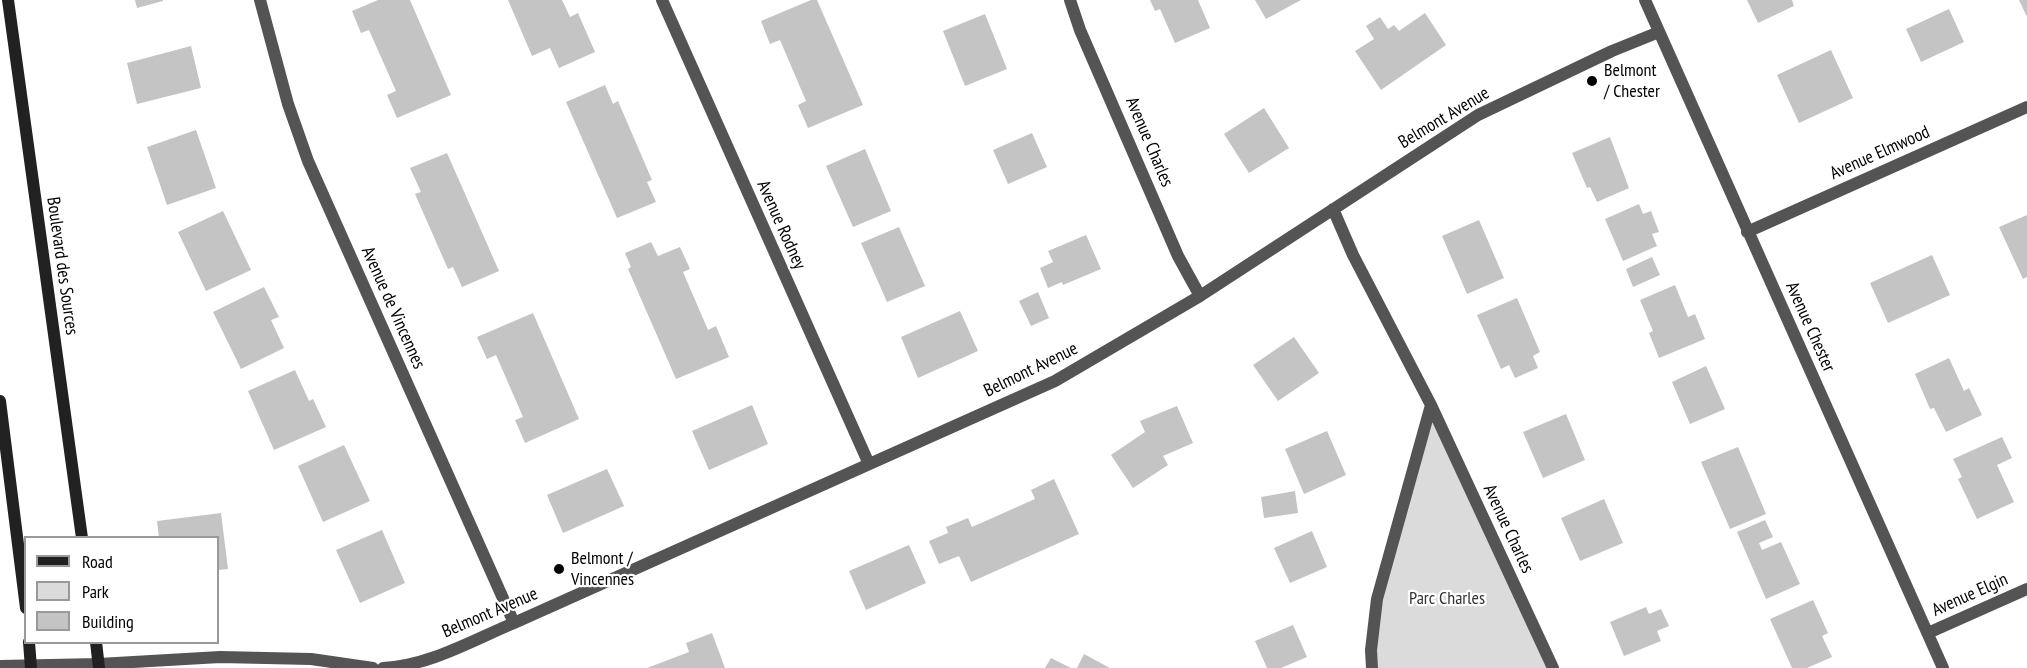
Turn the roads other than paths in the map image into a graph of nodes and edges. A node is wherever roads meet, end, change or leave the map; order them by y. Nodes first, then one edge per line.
1 (8, 0) edge
2 (260, 0) edge
3 (662, 0) edge
4 (1070, 0) edge
5 (1645, 0) edge
6 (1659, 32) junction
7 (2027, 107) edge
8 (1333, 209) junction
9 (1747, 232) junction
10 (1200, 296) junction
11 (0, 401) edge
12 (1431, 405) junction
13 (868, 464) junction
14 (82, 536) edge
15 (2027, 589) edge
16 (24, 592) edge
17 (514, 623) junction
18 (1928, 633) junction
19 (29, 644) edge
20 (96, 644) edge
21 (0, 666) edge
22 (99, 666) edge
23 (31, 667) edge
24 (352, 667) edge
25 (373, 668) edge
26 (383, 668) edge
27 (1372, 668) edge
28 (1553, 668) edge
29 (1943, 668) edge

1 - 14 main road, Boulevard des Sources
2 - 17 street, Avenue de Vincennes
3 - 13 street, Avenue Rodney
4 - 10 street, Avenue Charles
5 - 6 street, Avenue Chester
6 - 8 street, Belmont Avenue
6 - 9 street, Avenue Chester
7 - 9 street, Avenue Elmwood
8 - 10 street, Belmont Avenue
8 - 12 street, Avenue Charles
9 - 18 street, Avenue Chester
10 - 13 street, Belmont Avenue
11 - 16 main road
12 - 27 street
12 - 28 street, Avenue Charles
13 - 17 street, Belmont Avenue
15 - 18 street, Avenue Elgin
17 - 26 street, Belmont Avenue
18 - 29 street, Avenue Chester
19 - 23 main road
20 - 22 main road
21 - 23 street
22 - 23 street
22 - 24 street
24 - 25 street

